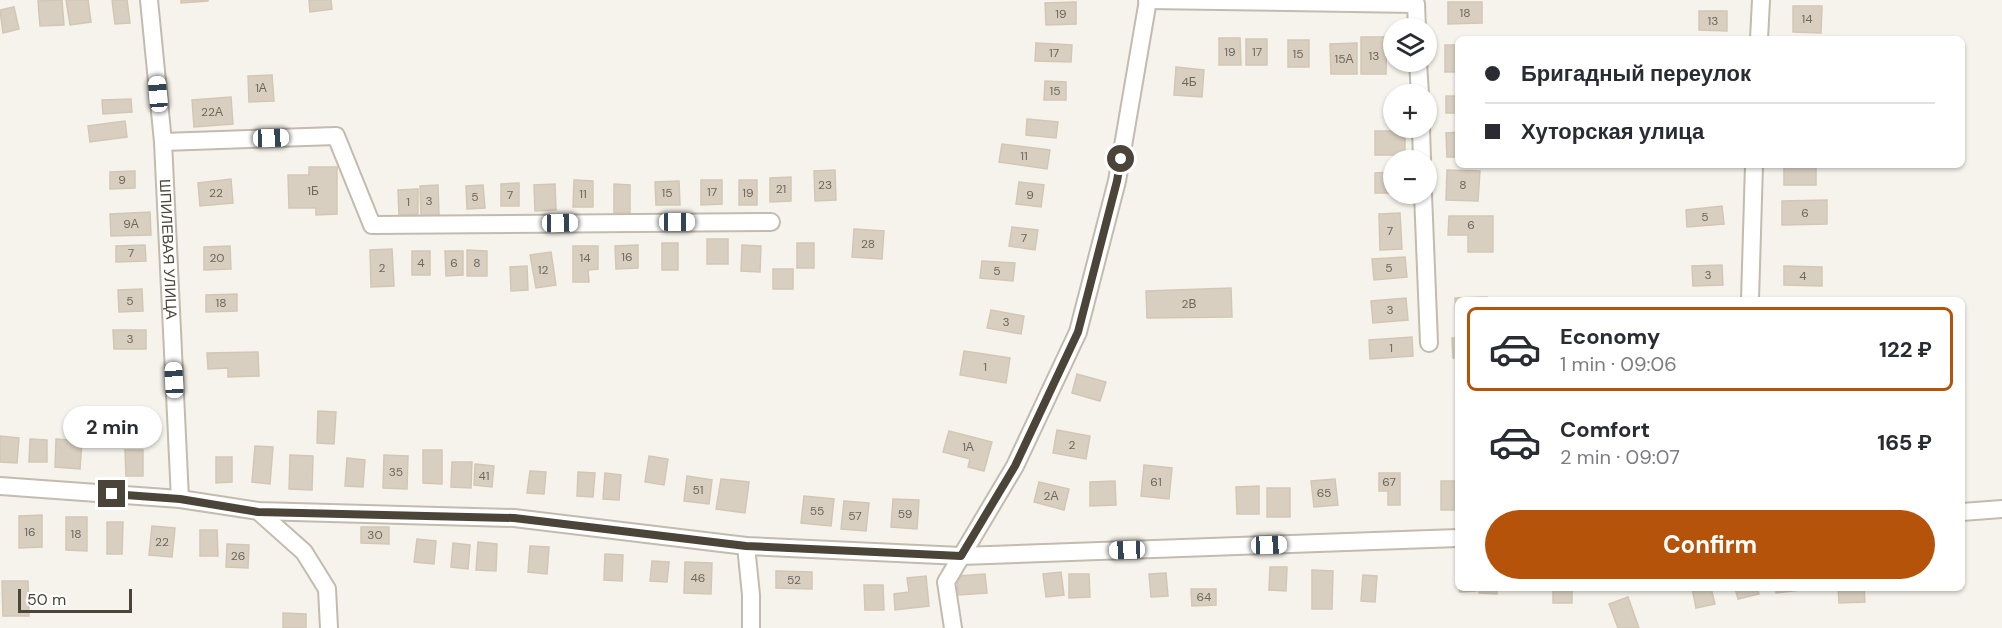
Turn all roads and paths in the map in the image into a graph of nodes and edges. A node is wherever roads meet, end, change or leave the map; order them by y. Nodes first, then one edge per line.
1 (149, 0) edge
2 (1148, 0) edge
3 (1761, 0) edge
4 (1417, 18) edge
5 (1759, 36) edge
6 (163, 142) junction
7 (1754, 168) edge
8 (1424, 204) edge
9 (771, 222) dead end
10 (1750, 297) edge
11 (1430, 343) dead end
12 (0, 486) edge
13 (180, 499) junction
14 (2002, 509) edge
15 (258, 512) junction
16 (1965, 512) edge
17 (1455, 538) edge
18 (746, 546) junction
19 (961, 556) junction
20 (330, 628) edge
21 (752, 628) edge
22 (953, 628) edge

1 - 6 street, ШПИЛЕВАЯ УЛИЦА
2 - 4 street
2 - 19 street
3 - 5 street
6 - 9 street
6 - 13 street, ШПИЛЕВАЯ УЛИЦА
7 - 10 street
8 - 11 street
12 - 13 street
13 - 15 street
14 - 16 street
15 - 18 street
15 - 20 street
17 - 19 street
18 - 19 street
18 - 21 street
19 - 22 street

